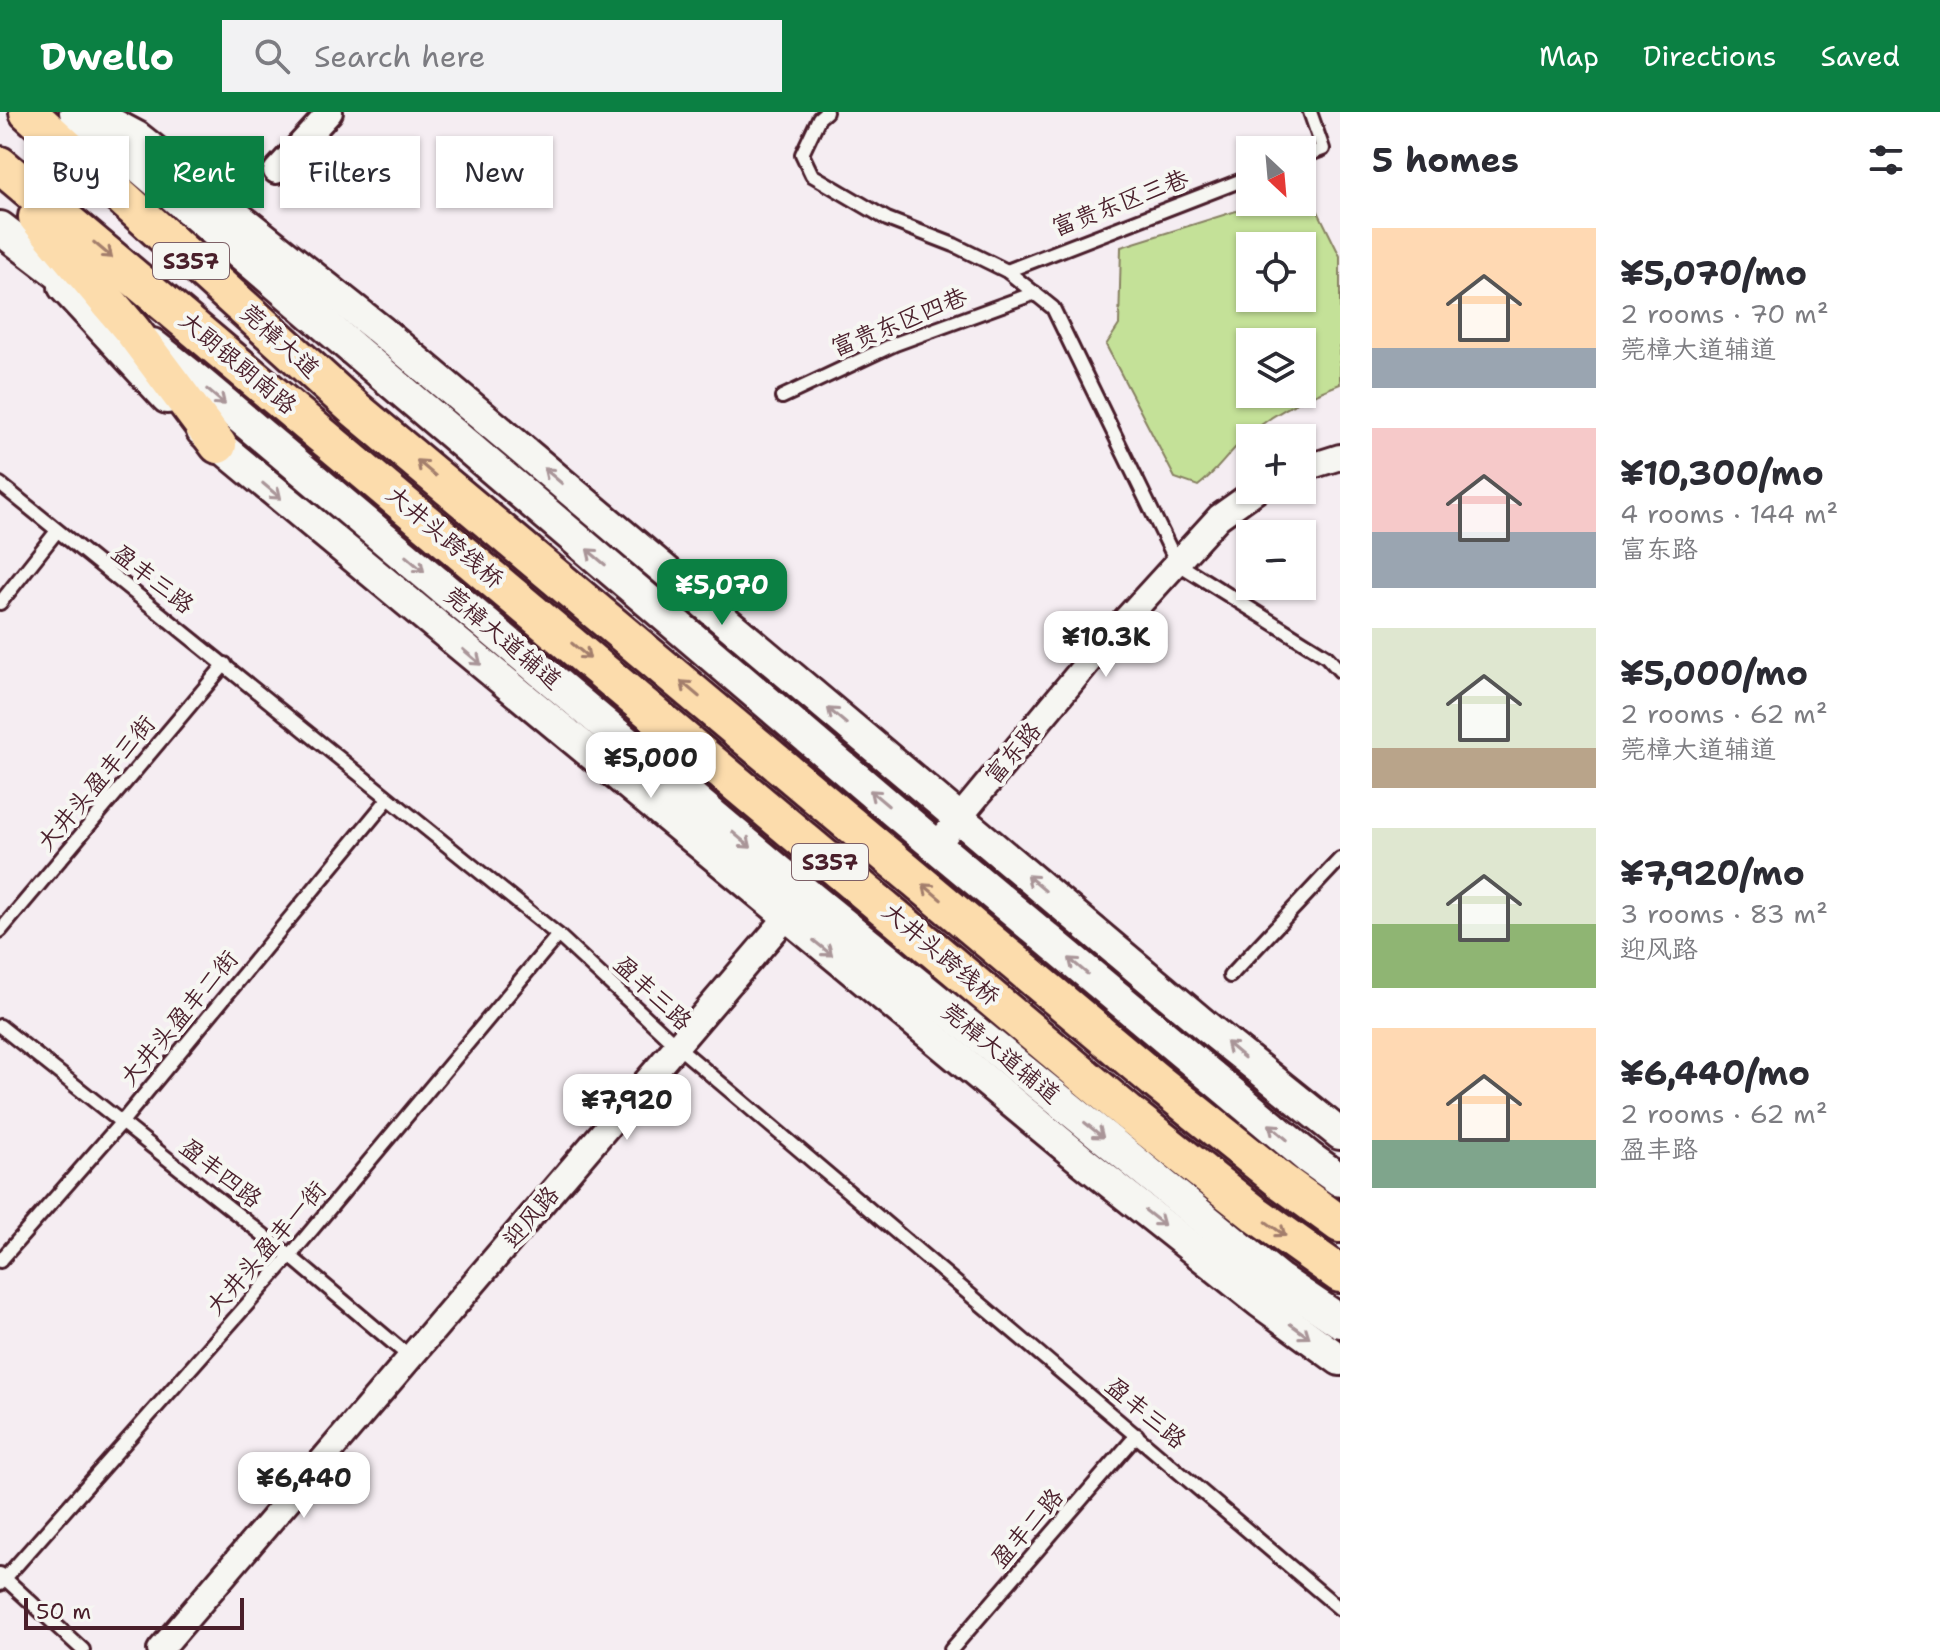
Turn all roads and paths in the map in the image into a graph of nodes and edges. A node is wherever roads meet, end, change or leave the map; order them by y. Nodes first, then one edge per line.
1 (28, 112) edge
2 (76, 112) edge
3 (90, 112) edge
4 (330, 112) edge
5 (826, 112) edge
6 (1310, 112) edge
7 (1316, 152) edge
8 (0, 165) edge
9 (276, 171) dead end
10 (0, 173) edge
11 (1236, 182) edge
12 (0, 228) edge
13 (39, 259) junction
14 (1007, 271) junction
15 (1035, 293) junction
16 (132, 330) junction
17 (782, 397) dead end
18 (355, 409) joint
19 (329, 439) joint
20 (218, 445) junction
21 (1340, 457) edge
22 (1316, 465) edge
23 (0, 484) edge
24 (1237, 504) edge
25 (57, 531) junction
26 (1177, 563) junction
27 (0, 603) edge
28 (225, 664) junction
29 (1340, 671) edge
30 (388, 799) junction
31 (959, 818) junction
32 (936, 846) junction
33 (1340, 859) edge
34 (797, 906) junction
35 (0, 931) edge
36 (558, 935) junction
37 (1230, 976) dead end
38 (0, 1026) edge
39 (677, 1046) junction
40 (121, 1123) junction
41 (1340, 1134) edge
42 (1340, 1180) edge
43 (1340, 1224) edge
44 (290, 1256) junction
45 (0, 1261) edge
46 (1340, 1274) edge
47 (1340, 1321) edge
48 (411, 1358) junction
49 (1340, 1360) edge
50 (1137, 1435) junction
51 (2, 1579) edge
52 (1340, 1609) edge
53 (83, 1650) edge
54 (160, 1650) edge
55 (951, 1650) edge

1 - 18 main road, 莞樟大道 / S357
32 -> 2 main road
31 -> 3 street
4 - 9 street
5 - 14 lane
6 - 7 lane
8 -> 19 main road, 大朗银朗南路 / S357
10 - 16 main road
11 - 14 lane, 富贵东区三巷
12 - 13 main road, 莞樟大道辅道
13 - 16 main road, 莞樟大道辅道
13 - 20 street
14 - 15 lane
15 - 17 lane, 富贵东区四巷
15 - 26 lane
16 - 20 main road
16 -> 34 main road, 莞樟大道辅道
43 -> 18 main road, 大井头跨线桥 / S357
19 -> 46 main road, 大井头跨线桥 / S357
20 -> 34 street
21 - 22 street
23 - 25 lane, 盈丰三路
24 - 26 street, 富东路
25 - 27 lane
25 - 28 lane, 盈丰三路
26 - 29 lane
26 - 31 street, 富东路
28 - 30 lane, 盈丰三路
28 - 35 lane, 大井头盈丰三街
30 - 36 lane, 盈丰三路
30 - 40 lane, 大井头盈丰二街
31 - 32 street, 富东路
41 -> 31 street
42 -> 32 main road
33 - 37 lane
34 - 39 street, 迎风路
34 -> 47 main road, 莞樟大道辅道
34 -> 49 street
36 - 39 lane, 盈丰三路
36 - 44 lane, 大井头盈丰一街
38 - 40 lane, 盈丰四路
39 - 48 street, 迎风路
39 - 50 lane, 盈丰三路
40 - 44 lane, 盈丰四路
40 - 45 lane, 大井头盈丰二街
44 - 48 lane, 盈丰四路
44 - 51 lane, 大井头盈丰一街
48 - 54 street, 迎风路
50 - 52 lane, 盈丰三路
50 - 55 lane, 盈丰二路
51 - 53 lane

